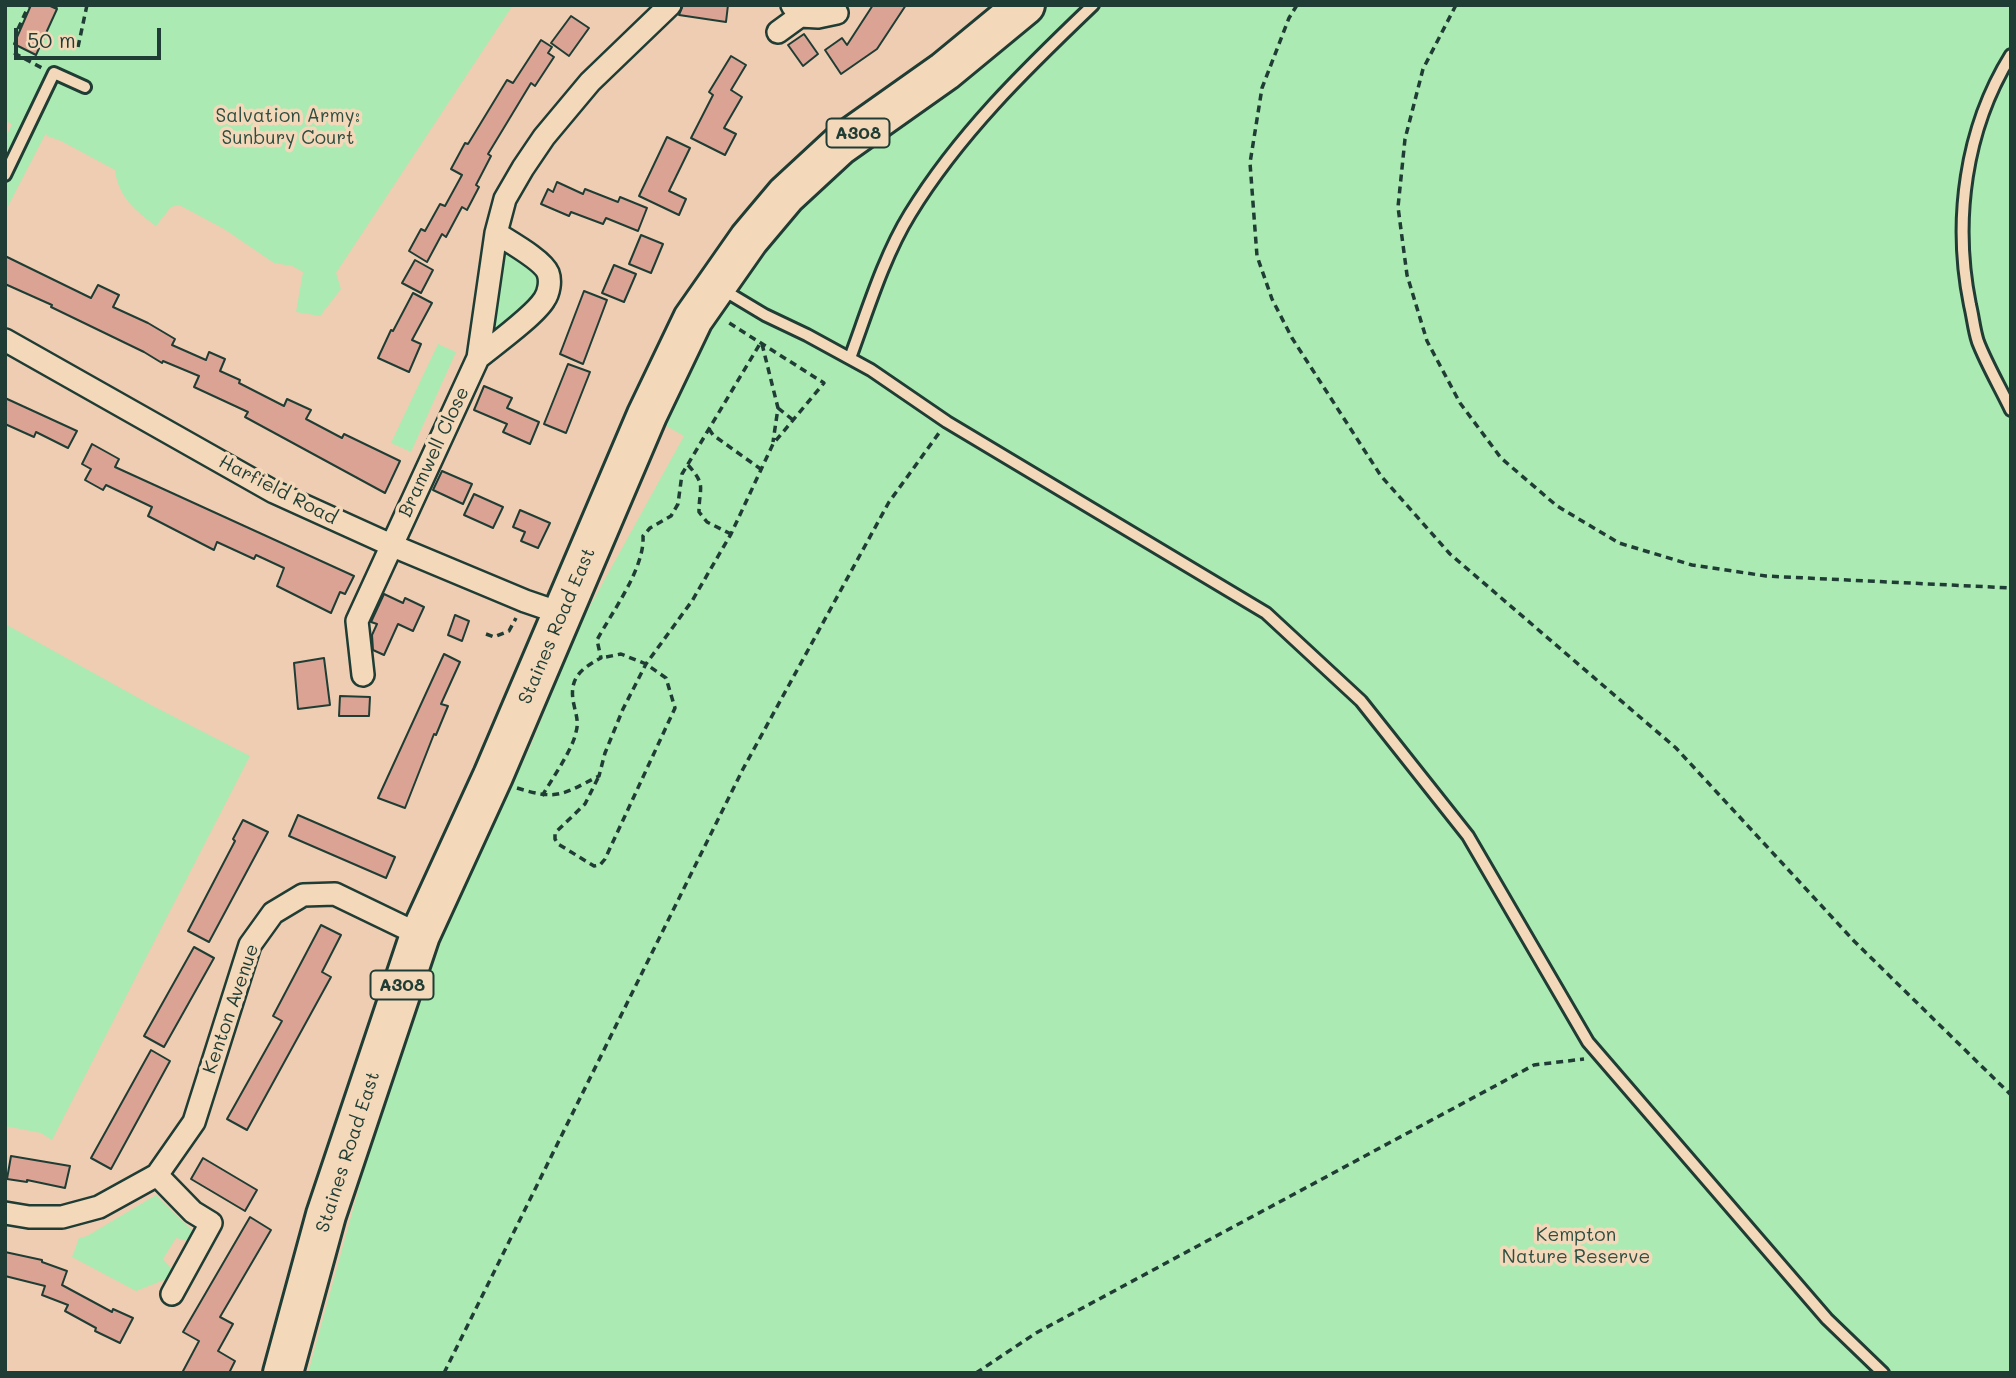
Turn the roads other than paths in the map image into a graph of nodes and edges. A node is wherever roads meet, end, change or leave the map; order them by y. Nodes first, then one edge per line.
1 (1025, 5) edge
2 (1093, 5) edge
3 (662, 8) edge
4 (796, 10) edge
5 (837, 13) dead end
6 (778, 33) dead end
7 (2011, 55) edge
8 (85, 87) dead end
9 (5, 176) edge
10 (496, 233) junction
11 (715, 285) junction
12 (5, 340) edge
13 (478, 358) junction
14 (850, 358) junction
15 (2011, 410) edge
16 (391, 545) junction
17 (564, 614) junction
18 (363, 675) dead end
19 (421, 934) junction
20 (156, 1175) junction
21 (5, 1213) edge
22 (172, 1294) dead end
23 (283, 1373) edge
24 (1883, 1373) edge

1 - 11 highway, Staines Road East / A308
2 - 14 lane
3 - 10 street, Bramwell Close
4 - 5 street
4 - 6 street
7 - 15 lane
8 - 9 lane
10 - 13 street, Bramwell Close
10 - 13 street, Bramwell Close
11 - 14 lane
11 - 17 highway, Staines Road East / A308
12 - 16 street, Harfield Road
13 - 16 street, Bramwell Close
14 - 24 lane
16 - 17 street, Harfield Road
16 - 18 street, Bramwell Close
17 - 19 highway, Staines Road East / A308
19 - 20 street, Kenton Avenue
19 - 23 highway, Staines Road East / A308
20 - 21 street, Kenton Avenue
20 - 22 street

